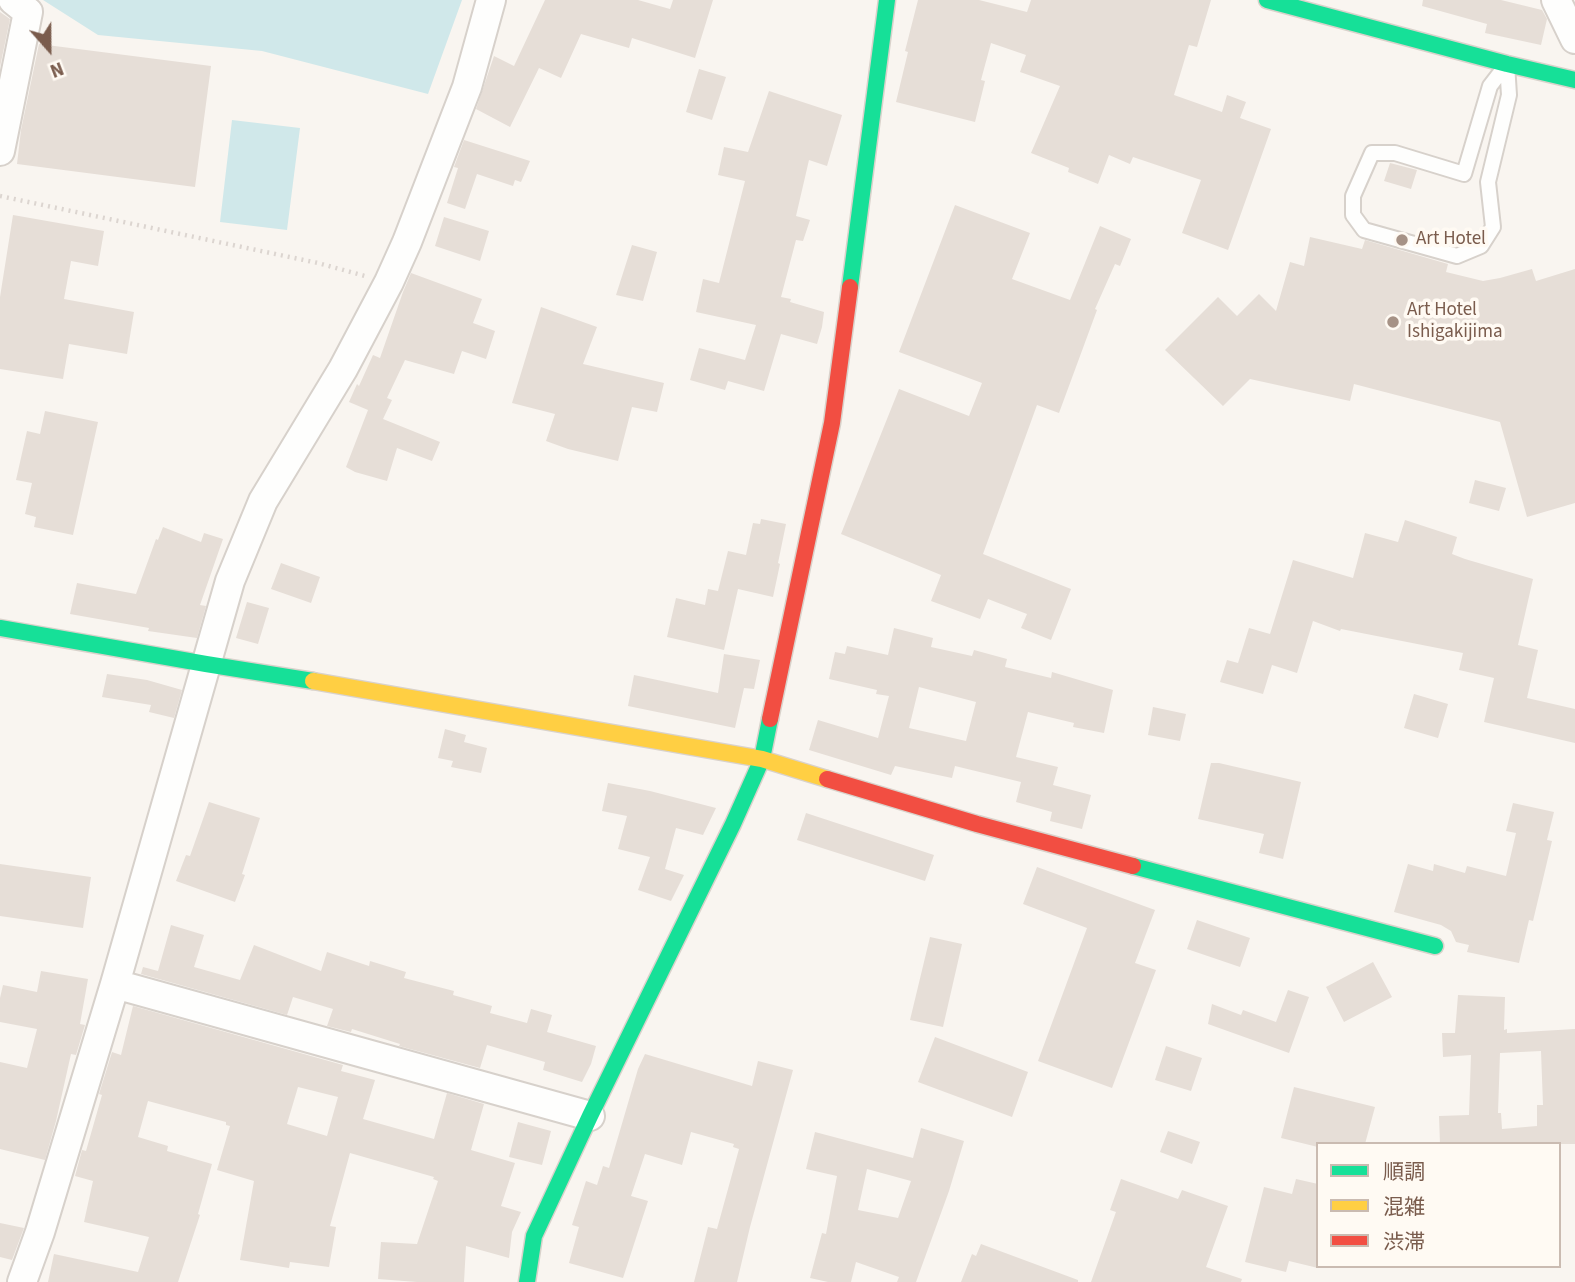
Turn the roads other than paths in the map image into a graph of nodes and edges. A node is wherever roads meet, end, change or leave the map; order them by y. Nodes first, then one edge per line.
1 (13, 0) edge
2 (491, 0) edge
3 (887, 0) edge
4 (1267, 0) edge
5 (1556, 0) edge
6 (1575, 39) edge
7 (1507, 64) junction
8 (1575, 80) edge
9 (0, 151) edge
10 (1464, 174) junction
11 (1488, 183) junction
12 (0, 628) edge
13 (206, 664) junction
14 (762, 760) junction
15 (1435, 946) dead end
16 (115, 984) junction
17 (590, 1116) junction
18 (22, 1282) edge
19 (527, 1282) edge

1 - 9 street
2 - 13 street
3 - 14 street
4 - 7 street
5 - 6 street
7 - 8 street
7 - 10 lane
7 - 11 lane
10 - 11 lane
10 - 11 lane
12 - 13 street
13 - 14 street
13 - 16 street
14 - 15 street
14 - 17 street
16 - 17 street
16 - 18 street
17 - 19 street

